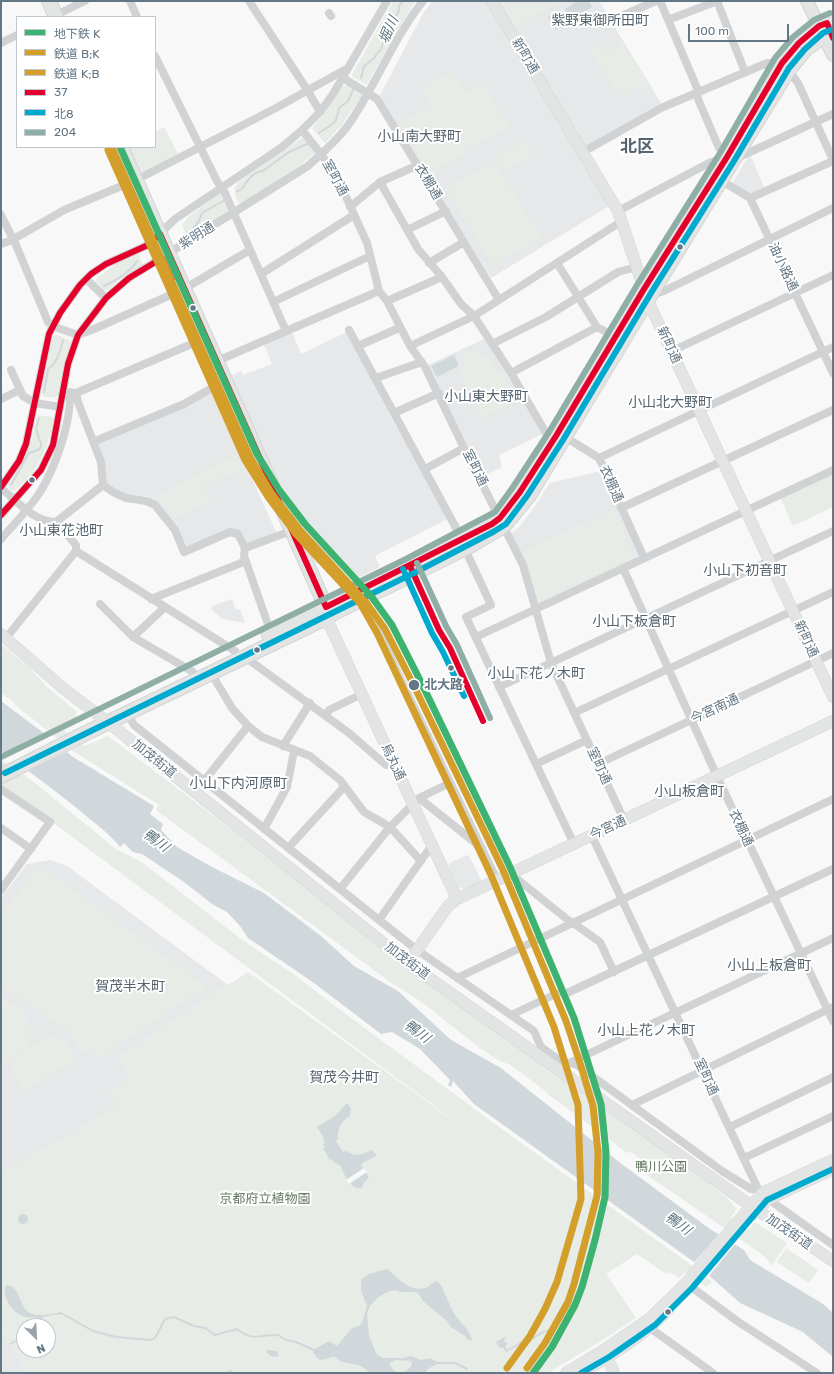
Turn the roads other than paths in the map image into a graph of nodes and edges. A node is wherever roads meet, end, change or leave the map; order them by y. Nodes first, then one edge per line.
1 (49, 1) edge
2 (86, 1) edge
3 (130, 1) edge
4 (250, 1) edge
5 (387, 1) edge
6 (422, 1) edge
7 (492, 1) edge
8 (656, 1) edge
9 (660, 1) edge
10 (717, 1) edge
11 (807, 1) edge
12 (817, 1) edge
13 (57, 13) edge
14 (138, 16) edge
15 (612, 20) dead end
16 (668, 20) junction
17 (829, 30) edge
18 (16, 36) edge
19 (1, 43) edge
20 (833, 55) edge
21 (156, 58) edge
22 (349, 67) junction
23 (785, 67) junction
24 (745, 72) junction
25 (343, 78) junction
26 (308, 91) junction
27 (368, 92) junction
28 (697, 92) junction
29 (320, 112) junction
30 (833, 114) edge
31 (816, 122) junction
32 (302, 130) junction
33 (200, 146) junction
34 (114, 148) edge
35 (121, 148) edge
36 (583, 152) junction
37 (321, 154) junction
38 (730, 157) junction
39 (833, 160) edge
40 (418, 165) junction
41 (719, 179) junction
42 (132, 182) junction
43 (380, 182) junction
44 (222, 187) junction
45 (750, 198) junction
46 (350, 207) junction
47 (833, 208) edge
48 (446, 211) junction
49 (234, 213) junction
50 (1, 215) edge
51 (354, 215) junction
52 (620, 216) junction
53 (407, 230) junction
54 (157, 237) junction
55 (770, 239) junction
56 (12, 240) junction
57 (464, 242) junction
58 (1, 244) edge
59 (250, 250) junction
60 (165, 256) junction
61 (370, 256) junction
62 (429, 263) junction
63 (557, 263) junction
64 (637, 267) junction
65 (261, 274) junction
66 (833, 275) edge
67 (442, 277) junction
68 (86, 279) junction
69 (181, 290) junction
70 (379, 291) junction
71 (795, 293) junction
72 (646, 295) junction
73 (579, 297) junction
74 (106, 298) junction
75 (499, 300) junction
76 (387, 301) junction
77 (273, 302) junction
78 (474, 316) junction
79 (52, 326) junction
80 (597, 326) junction
81 (399, 328) junction
82 (349, 330) dead end
83 (286, 331) junction
84 (78, 335) junction
85 (616, 337) junction
86 (202, 340) junction
87 (492, 344) junction
88 (358, 346) junction
89 (410, 346) junction
90 (833, 347) edge
91 (672, 351) junction
92 (823, 352) junction
93 (217, 361) junction
94 (422, 362) junction
95 (11, 370) dead end
96 (511, 372) junction
97 (833, 373) edge
98 (376, 378) junction
99 (222, 382) junction
100 (20, 390) junction
101 (70, 392) junction
102 (439, 393) junction
103 (1, 399) edge
104 (35, 403) junction
105 (60, 407) junction
106 (833, 410) edge
107 (699, 411) junction
108 (394, 413) junction
109 (561, 437) junction
110 (93, 442) junction
111 (464, 448) junction
112 (599, 458) junction
113 (723, 461) junction
114 (425, 469) junction
115 (833, 470) edge
116 (103, 485) junction
117 (1, 488) edge
118 (14, 499) junction
119 (621, 508) junction
120 (27, 510) junction
121 (746, 510) junction
122 (1, 515) edge
123 (56, 522) junction
124 (502, 522) junction
125 (833, 531) edge
126 (288, 532) junction
127 (1, 539) edge
128 (464, 544) junction
129 (245, 548) junction
130 (76, 551) junction
131 (644, 558) junction
132 (246, 560) junction
133 (769, 561) junction
134 (623, 568) junction
135 (833, 592) edge
136 (151, 599) junction
137 (364, 599) junction
138 (100, 604) dead end
139 (165, 607) junction
140 (536, 609) junction
141 (793, 611) junction
142 (326, 616) junction
143 (646, 618) junction
144 (271, 634) junction
145 (3, 636) edge
146 (133, 637) junction
147 (476, 637) junction
148 (833, 653) edge
149 (240, 654) junction
150 (816, 661) junction
151 (551, 663) junction
152 (669, 669) junction
153 (193, 672) junction
154 (211, 673) junction
155 (499, 687) junction
156 (362, 694) junction
157 (833, 697) edge
158 (310, 703) junction
159 (128, 713) junction
160 (574, 713) junction
161 (326, 714) junction
162 (104, 720) junction
163 (692, 720) junction
164 (833, 721) edge
165 (248, 726) junction
166 (82, 731) junction
167 (587, 740) junction
168 (283, 746) junction
169 (294, 750) junction
170 (394, 762) junction
171 (536, 764) junction
172 (598, 764) junction
173 (1, 766) edge
174 (1, 776) edge
175 (717, 776) junction
176 (204, 781) junction
177 (450, 783) junction
178 (344, 787) junction
179 (1, 789) edge
180 (833, 799) edge
181 (416, 801) junction
182 (624, 820) junction
183 (390, 827) junction
184 (1, 828) edge
185 (264, 829) junction
186 (592, 836) junction
187 (747, 840) junction
188 (574, 844) junction
189 (432, 845) junction
190 (288, 848) junction
191 (482, 848) junction
192 (31, 849) junction
193 (421, 861) junction
194 (833, 869) edge
195 (511, 874) junction
196 (497, 880) junction
197 (340, 889) junction
198 (1, 890) edge
199 (774, 897) junction
200 (457, 899) junction
201 (622, 899) junction
202 (379, 920) junction
203 (573, 923) junction
204 (833, 938) edge
205 (417, 950) junction
206 (801, 953) junction
207 (649, 956) junction
208 (408, 963) junction
209 (614, 972) junction
210 (457, 978) junction
211 (830, 1008) edge
212 (675, 1012) junction
213 (512, 1015) junction
214 (833, 1021) edge
215 (568, 1063) junction
216 (703, 1070) junction
217 (833, 1077) edge
218 (632, 1105) junction
219 (833, 1116) edge
220 (730, 1127) junction
221 (744, 1158) junction
222 (832, 1165) edge
223 (763, 1194) junction
224 (750, 1212) junction
225 (831, 1242) edge
226 (833, 1261) edge
227 (690, 1283) junction
228 (650, 1328) junction
229 (606, 1354) junction
230 (566, 1373) edge
231 (581, 1373) edge
232 (614, 1373) edge
233 (712, 1373) edge
234 (817, 1373) edge

1 - 13 highway
2 - 13 street
3 - 14 street
4 - 26 street
5 - 22 street, 紫明通
6 - 27 street, 紫明通
7 - 36 street, 新町通
8 - 15 street
9 - 16 street
10 - 16 street
10 - 24 street
11 - 17 main road
12 - 17 main road
16 - 28 street
17 - 20 main road
17 - 23 main road
18 - 19 street
21 - 33 street
22 - 25 street, 紫明通
22 - 26 street
23 - 24 street
23 - 31 street
23 - 38 main road
24 - 28 street
25 - 27 street, 衣棚通
25 - 29 street, 紫明通
26 - 29 street
26 - 33 street
27 - 37 street, 紫明通
27 - 40 street, 衣棚通
28 - 36 street
28 - 38 street
29 - 32 street, 紫明通
30 - 31 street
31 - 38 street
31 - 39 street
32 - 37 street, 室町通
32 - 44 street, 紫明通
33 - 42 street
33 - 44 street
34 - 42 highway, 烏丸通
35 - 42 highway, 烏丸通
36 - 52 street, 新町通
37 - 46 street, 室町通
37 - 49 street, 紫明通
38 - 41 main road
38 - 52 street
39 - 45 street
40 - 43 street
40 - 48 street, 衣棚通
41 - 45 street
41 - 72 main road
42 - 54 highway, 烏丸通
42 - 56 street
43 - 46 street
43 - 53 street, 衣棚通
44 - 49 street
44 - 54 street, 紫明通
45 - 55 street, 油小路通
46 - 51 street, 室町通
47 - 55 street
48 - 53 street
48 - 57 street, 衣棚通
49 - 59 street
49 - 60 street, 紫明通
50 - 56 street
51 - 61 street, 室町通
51 - 65 street
52 - 63 street
52 - 64 street, 新町通
53 - 62 street, 衣棚通
54 - 60 highway, 烏丸通
54 - 68 street, 紫明通
55 - 71 street, 油小路通
55 - 72 street
56 - 58 street
56 - 79 street
57 - 62 street
57 - 75 street, 衣棚通
59 - 65 street
59 - 69 street
60 - 69 highway, 烏丸通
60 - 74 street, 紫明通
61 - 70 street, 室町通
61 - 77 street
62 - 67 street, 衣棚通
63 - 73 street
63 - 75 street
64 - 72 street, 新町通
64 - 73 street
65 - 77 street
66 - 71 street
67 - 76 street
67 - 78 street, 衣棚通
68 - 74 street
68 - 79 street, 紫明通
69 - 84 street
69 - 86 highway, 烏丸通
70 - 76 street, 室町通
70 - 83 street
71 - 91 street
71 - 92 street, 油小路通
72 - 85 main road
72 - 91 street, 新町通
72 - 109 main road
73 - 80 street
73 - 87 street
74 - 84 street, 紫明通
75 - 78 street
76 - 81 street, 室町通
77 - 83 street
78 - 87 street, 衣棚通
78 - 89 street
79 - 84 street
79 - 104 street, 紫明通
80 - 85 street
80 - 96 street
81 - 88 street
81 - 89 street, 室町通
82 - 88 street
83 - 93 street
84 - 101 street, 紫明通
85 - 109 main road
86 - 93 highway, 烏丸通
86 - 99 highway, 烏丸通
86 - 101 street
87 - 96 street, 衣棚通
88 - 98 street
89 - 94 street, 室町通
90 - 92 street
91 - 107 street, 新町通
92 - 97 street, 油小路通
92 - 107 street
93 - 99 highway, 烏丸通
94 - 98 street
94 - 102 street, 室町通
95 - 100 street
96 - 109 street, 衣棚通
98 - 108 street
99 - 110 street
99 - 126 highway, 烏丸通
100 - 103 street
100 - 104 street
101 - 105 street, 紫明通
101 - 110 street
101 - 120 street
102 - 108 street
102 - 111 street, 室町通
104 - 105 street
104 - 117 street, 紫明通
105 - 118 street, 紫明通
106 - 113 street
107 - 112 street
107 - 113 street, 新町通
108 - 114 street
109 - 112 street, 衣棚通
109 - 124 main road
110 - 116 street
111 - 114 street
111 - 124 street, 室町通
112 - 119 street, 衣棚通
113 - 119 street
113 - 121 street, 新町通
114 - 128 street
115 - 121 street
116 - 123 street
116 - 129 street
117 - 118 street
118 - 120 street
118 - 122 street, 紫明通
119 - 131 street, 衣棚通
120 - 123 street
120 - 127 street
121 - 131 street
121 - 133 street, 新町通
123 - 130 street
124 - 128 main road
124 - 140 street, 室町通
125 - 133 street
126 - 129 street
126 - 142 highway, 烏丸通
128 - 137 main road
128 - 142 main road
128 - 147 street
129 - 132 street
130 - 136 street
130 - 145 street
131 - 134 street
132 - 136 street
132 - 144 street
133 - 141 street, 新町通
133 - 143 street
134 - 140 street
134 - 143 street, 衣棚通
135 - 141 street
136 - 139 street
137 - 142 main road
137 - 177 street
138 - 146 street
139 - 146 street
139 - 149 street
140 - 147 street
140 - 151 street, 室町通
141 - 150 street, 新町通
141 - 152 street
142 - 144 highway
142 - 149 highway
142 - 156 street, 烏丸通
143 - 151 street
143 - 152 street, 衣棚通
144 - 149 highway
145 - 162 street, 加茂街道
146 - 153 street
147 - 155 street
148 - 150 street, 今宮南通
149 - 153 highway
149 - 154 highway
149 - 158 street
150 - 157 street, 新町通
150 - 163 street, 今宮南通
151 - 155 street
151 - 160 street, 室町通
152 - 160 street
152 - 163 street, 衣棚通
153 - 162 highway
154 - 159 highway
154 - 165 street
155 - 171 street
156 - 161 street
156 - 170 street, 烏丸通
158 - 161 street
158 - 168 street
159 - 162 highway
159 - 176 street
160 - 167 street, 室町通
161 - 170 street
162 - 166 highway
162 - 208 street, 加茂街道
163 - 172 street, 今宮南通
163 - 175 street, 衣棚通
164 - 175 street, 今宮通
165 - 168 street
165 - 176 street
166 - 173 highway
166 - 174 highway
167 - 171 street
167 - 172 street, 室町通
168 - 169 street
169 - 178 street
169 - 185 street
170 - 181 street, 烏丸通
171 - 188 street
172 - 182 street, 室町通
175 - 182 street, 今宮通
175 - 187 street, 衣棚通
176 - 185 street
177 - 181 street
177 - 191 street
178 - 183 street
178 - 190 street
179 - 192 street
180 - 187 street
181 - 183 street
181 - 189 street, 烏丸通
181 - 191 street
182 - 186 street, 今宮通
183 - 193 street
183 - 197 street
184 - 192 street
185 - 190 street
186 - 188 street, 今宮通
186 - 201 street, 室町通
187 - 199 street, 衣棚通
187 - 201 street
188 - 195 street, 今宮通
189 - 193 street
189 - 200 street, 烏丸通
190 - 197 street
191 - 196 street
192 - 198 street
193 - 202 street
194 - 199 street
195 - 196 street, 今宮通
195 - 203 street
196 - 200 street, 今宮通
197 - 202 street
199 - 206 street, 衣棚通
199 - 207 street
200 - 205 street, 今宮通
201 - 203 street
201 - 207 street, 室町通
202 - 205 street
203 - 209 street
203 - 210 street
204 - 206 street
205 - 208 street, 今宮通
205 - 210 street
206 - 211 street, 衣棚通
206 - 212 street
207 - 209 street
207 - 212 street, 室町通
208 - 224 street, 加茂街道
209 - 213 street
210 - 213 street
211 - 214 street, 衣棚通
211 - 216 street
212 - 215 street
212 - 216 street, 室町通
213 - 215 street
215 - 218 street
216 - 218 street
216 - 220 street, 室町通
217 - 220 street
218 - 223 street
219 - 221 street
220 - 221 street, 室町通
221 - 223 street, 室町通
222 - 223 street
223 - 224 street
223 - 225 street
224 - 226 street, 加茂街道
224 - 227 street
227 - 228 street
227 - 229 street
227 - 234 street
228 - 229 street
228 - 233 street
229 - 230 street
229 - 231 street
229 - 232 street

